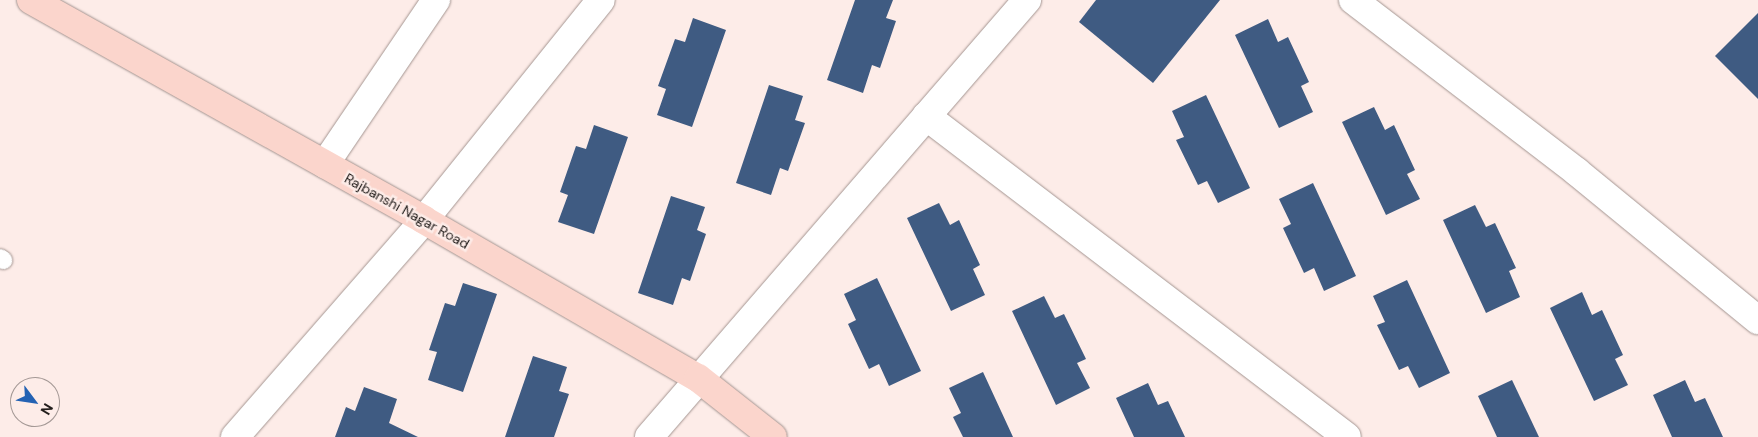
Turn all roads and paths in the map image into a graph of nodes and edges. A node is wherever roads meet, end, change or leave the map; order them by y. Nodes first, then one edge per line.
1 (32, 0) edge
2 (436, 0) edge
3 (601, 0) edge
4 (1027, 0) edge
5 (1353, 0) edge
6 (926, 116) junction
7 (325, 164) junction
8 (424, 220) junction
9 (1758, 320) edge
10 (698, 378) junction
11 (235, 437) edge
12 (649, 437) edge
13 (773, 437) edge
14 (1347, 437) edge

1 - 7 street, Rajbanshi Nagar Road
2 - 7 street
3 - 8 street
4 - 6 street
5 - 9 street
6 - 10 street
6 - 14 street
7 - 8 street, Rajbanshi Nagar Road
8 - 10 street, Rajbanshi Nagar Road
8 - 11 street
10 - 12 street
10 - 13 street, Rajbanshi Nagar Road

